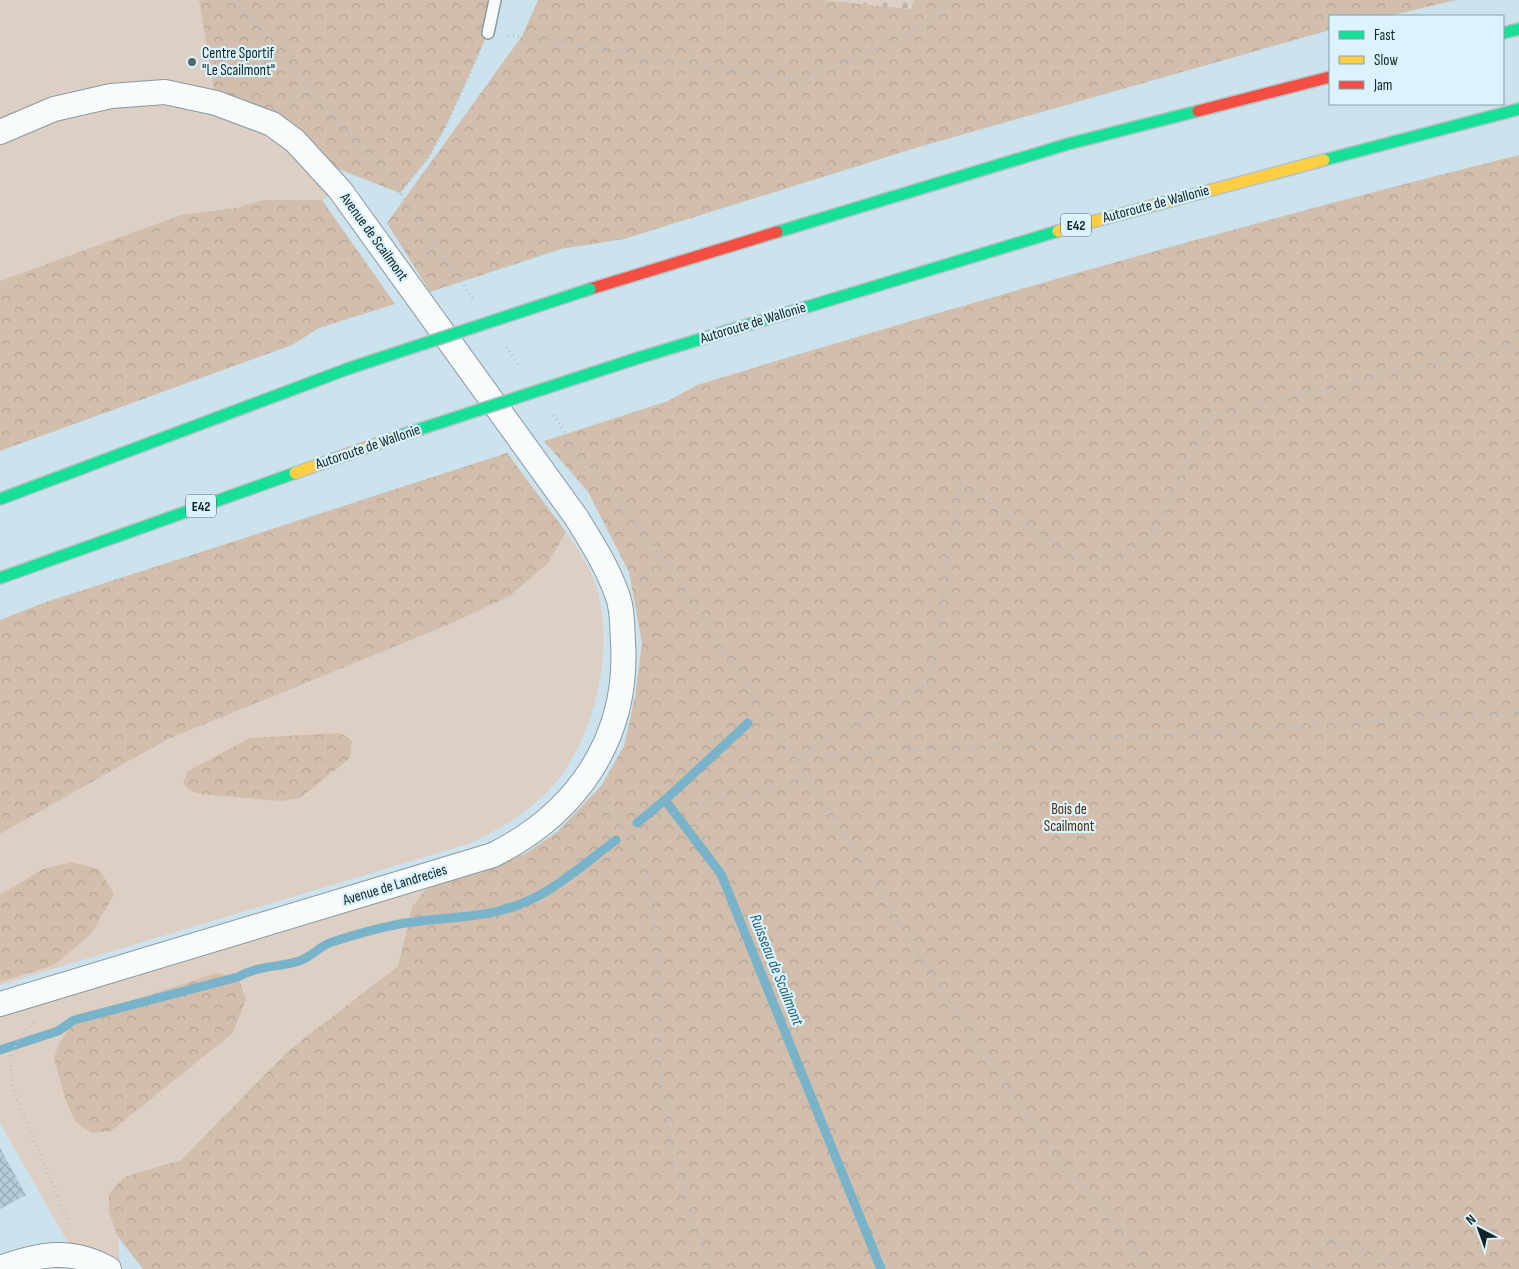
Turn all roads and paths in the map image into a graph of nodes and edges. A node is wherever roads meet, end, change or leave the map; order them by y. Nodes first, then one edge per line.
1 (228, 0) edge
2 (495, 0) edge
3 (946, 0) edge
4 (1519, 29) edge
5 (488, 33) junction
6 (1504, 34) edge
7 (1329, 77) edge
8 (1519, 109) edge
9 (0, 132) edge
10 (400, 193) junction
11 (449, 264) dead end
12 (1519, 343) edge
13 (0, 499) edge
14 (667, 564) dead end
15 (0, 578) edge
16 (618, 598) joint
17 (1519, 712) edge
18 (796, 758) junction
19 (806, 777) junction
20 (580, 786) junction
21 (630, 837) junction
22 (0, 1004) edge
23 (40, 1016) dead end
24 (75, 1255) junction
25 (0, 1268) edge
26 (109, 1269) edge
27 (710, 1269) edge
28 (1151, 1269) edge
29 (1318, 1269) edge
30 (1420, 1269) edge

1 - 10 path
2 - 5 lane
3 - 5 path
4 - 6 highway
5 - 10 path
7 - 13 highway, bridge
8 - 15 highway, Autoroute de Wallonie / E42, bridge
9 - 16 street, Avenue de Scailmont
10 - 11 path
12 - 18 path
14 - 18 path
16 - 20 street, Avenue de Landrecies
17 - 18 path
18 - 19 path
19 - 21 path
19 - 28 path
20 - 21 path
20 - 22 street, Avenue de Landrecies
21 - 27 path
23 - 24 path
24 - 25 street
24 - 26 street
29 - 30 path

